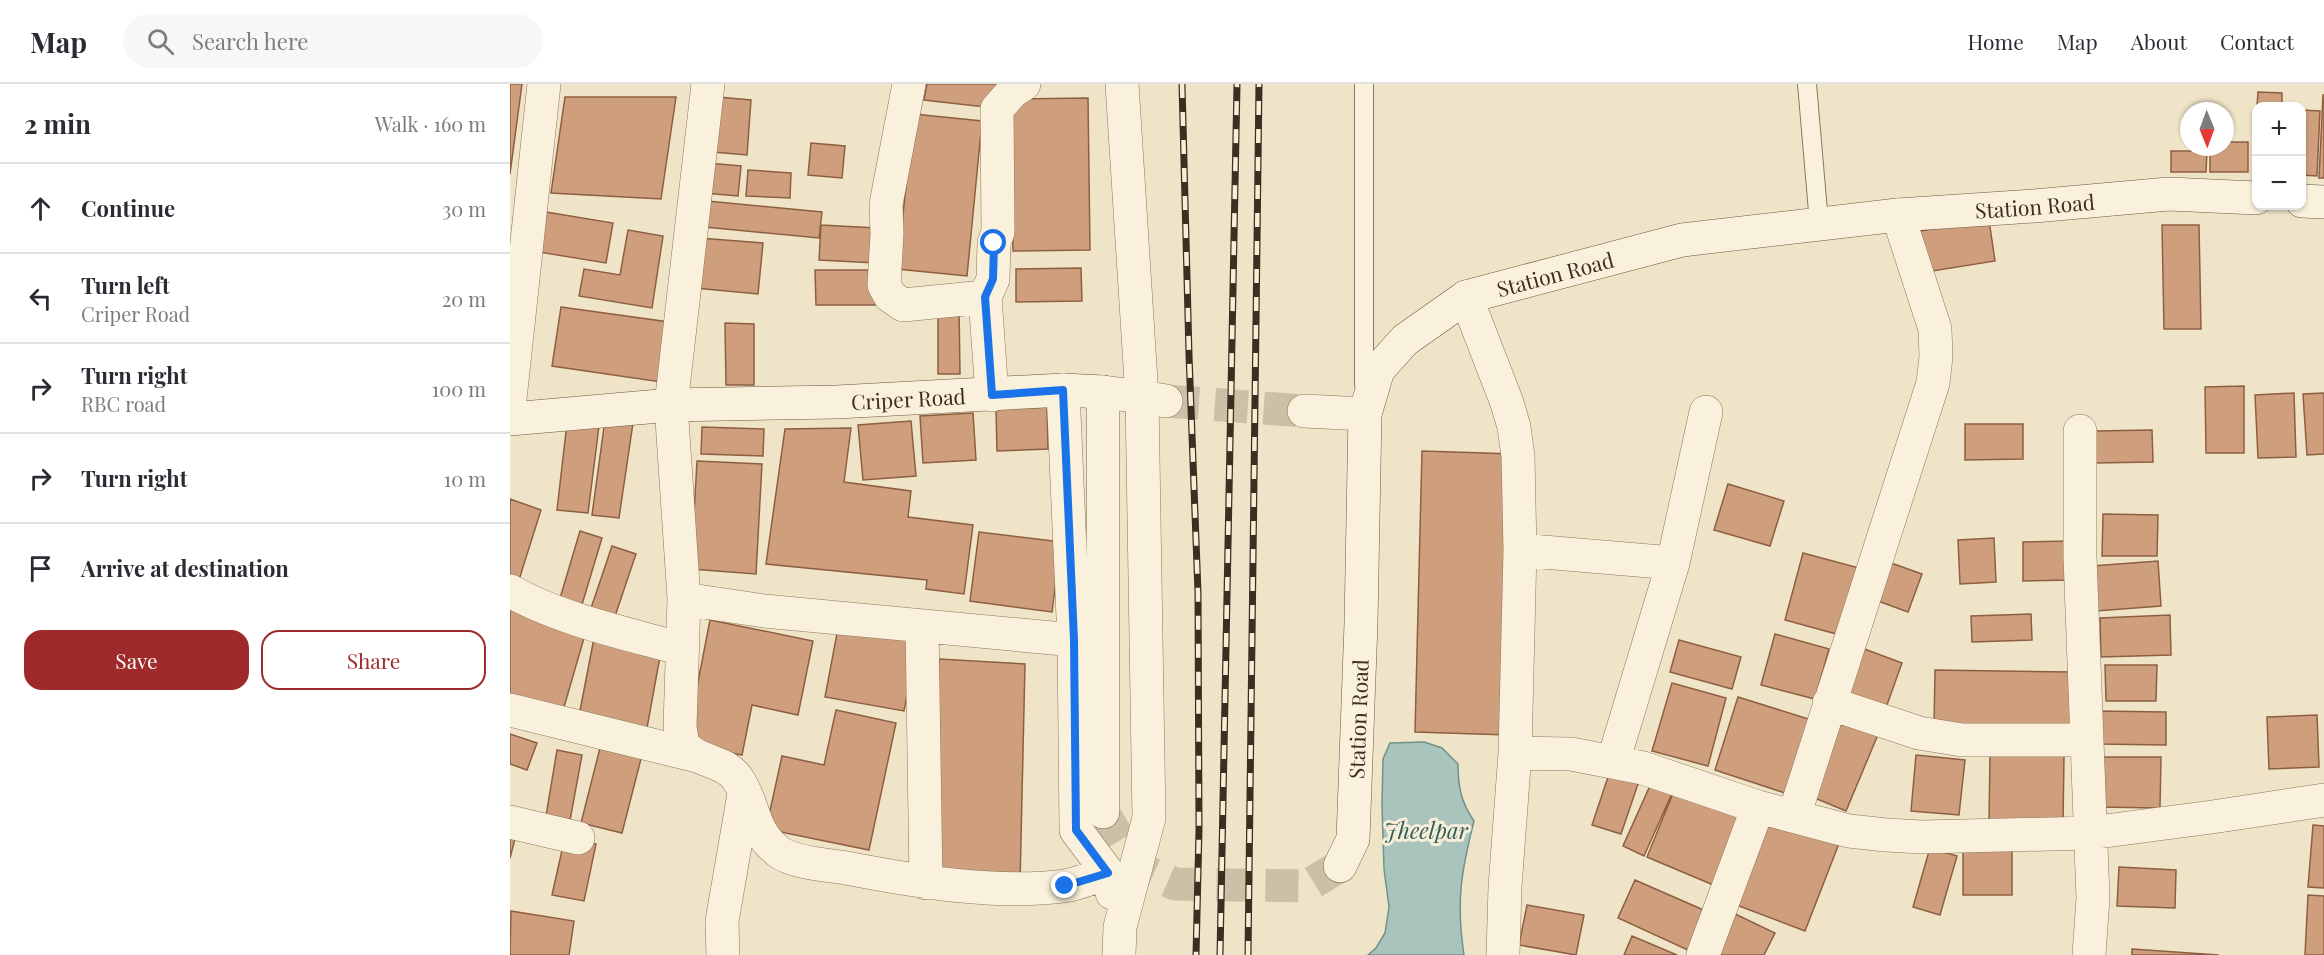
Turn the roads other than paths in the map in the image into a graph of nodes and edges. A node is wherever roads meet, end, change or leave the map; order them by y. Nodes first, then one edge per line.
1 (544, 84) edge
2 (708, 84) edge
3 (909, 84) edge
4 (1024, 84) edge
5 (1122, 84) edge
6 (1364, 84) edge
7 (1807, 84) edge
8 (2252, 198) edge
9 (2306, 201) edge
10 (2324, 202) edge
11 (1898, 215) junction
12 (1819, 223) junction
13 (985, 297) junction
14 (1466, 297) junction
15 (1063, 390) junction
16 (1104, 392) junction
17 (992, 395) junction
18 (510, 399) edge
19 (1154, 399) junction
20 (671, 405) junction
21 (1304, 411) tunnel mouth
22 (1706, 412) dead end
23 (1365, 414) junction
24 (510, 419) edge
25 (2080, 431) dead end
26 (1520, 550) junction
27 (1672, 563) junction
28 (510, 591) edge
29 (684, 599) junction
30 (922, 626) junction
31 (1074, 640) junction
32 (682, 649) junction
33 (1829, 703) junction
34 (510, 710) edge
35 (2087, 740) junction
36 (1515, 753) junction
37 (697, 756) junction
38 (1613, 762) junction
39 (744, 790) junction
40 (2324, 800) edge
41 (1758, 807) junction
42 (1103, 812) tunnel mouth
43 (1794, 816) junction
44 (510, 822) edge
45 (2090, 833) junction
46 (578, 838) dead end
47 (1340, 866) tunnel mouth
48 (1108, 873) junction
49 (926, 883) junction
50 (1119, 941) edge
51 (723, 955) edge
52 (1503, 955) edge
53 (1702, 955) edge
54 (2089, 955) edge

1 - 18 street
2 - 20 street
3 - 13 street
4 - 13 street
5 - 19 street
6 - 23 lane
7 - 12 lane
8 - 11 street, Station Road
9 - 10 street
11 - 12 street, Station Road
11 - 33 street
12 - 14 street, Station Road
13 - 17 street
14 - 23 street, Station Road
14 - 26 street
15 - 16 street, Criper Road
15 - 17 street, Criper Road
15 - 31 street
16 - 19 street, Criper Road
16 - 42 street
17 - 20 street, Criper Road
19 - 50 street
20 - 24 street, Criper Road
20 - 29 street
21 - 23 street
22 - 27 street
23 - 47 street, Station Road
25 - 35 street
26 - 27 street
26 - 36 street
27 - 38 street
28 - 32 street
29 - 30 street
29 - 32 street
30 - 31 street
30 - 49 street
31 - 48 street
32 - 37 street
33 - 35 street
33 - 43 street
34 - 37 street
35 - 45 street
36 - 38 street
36 - 52 street
37 - 39 street
38 - 41 street
39 - 49 street
39 - 51 street
40 - 45 street
41 - 43 street
41 - 53 street
43 - 45 street
44 - 46 street
45 - 54 street
48 - 49 street
48 - 50 street

